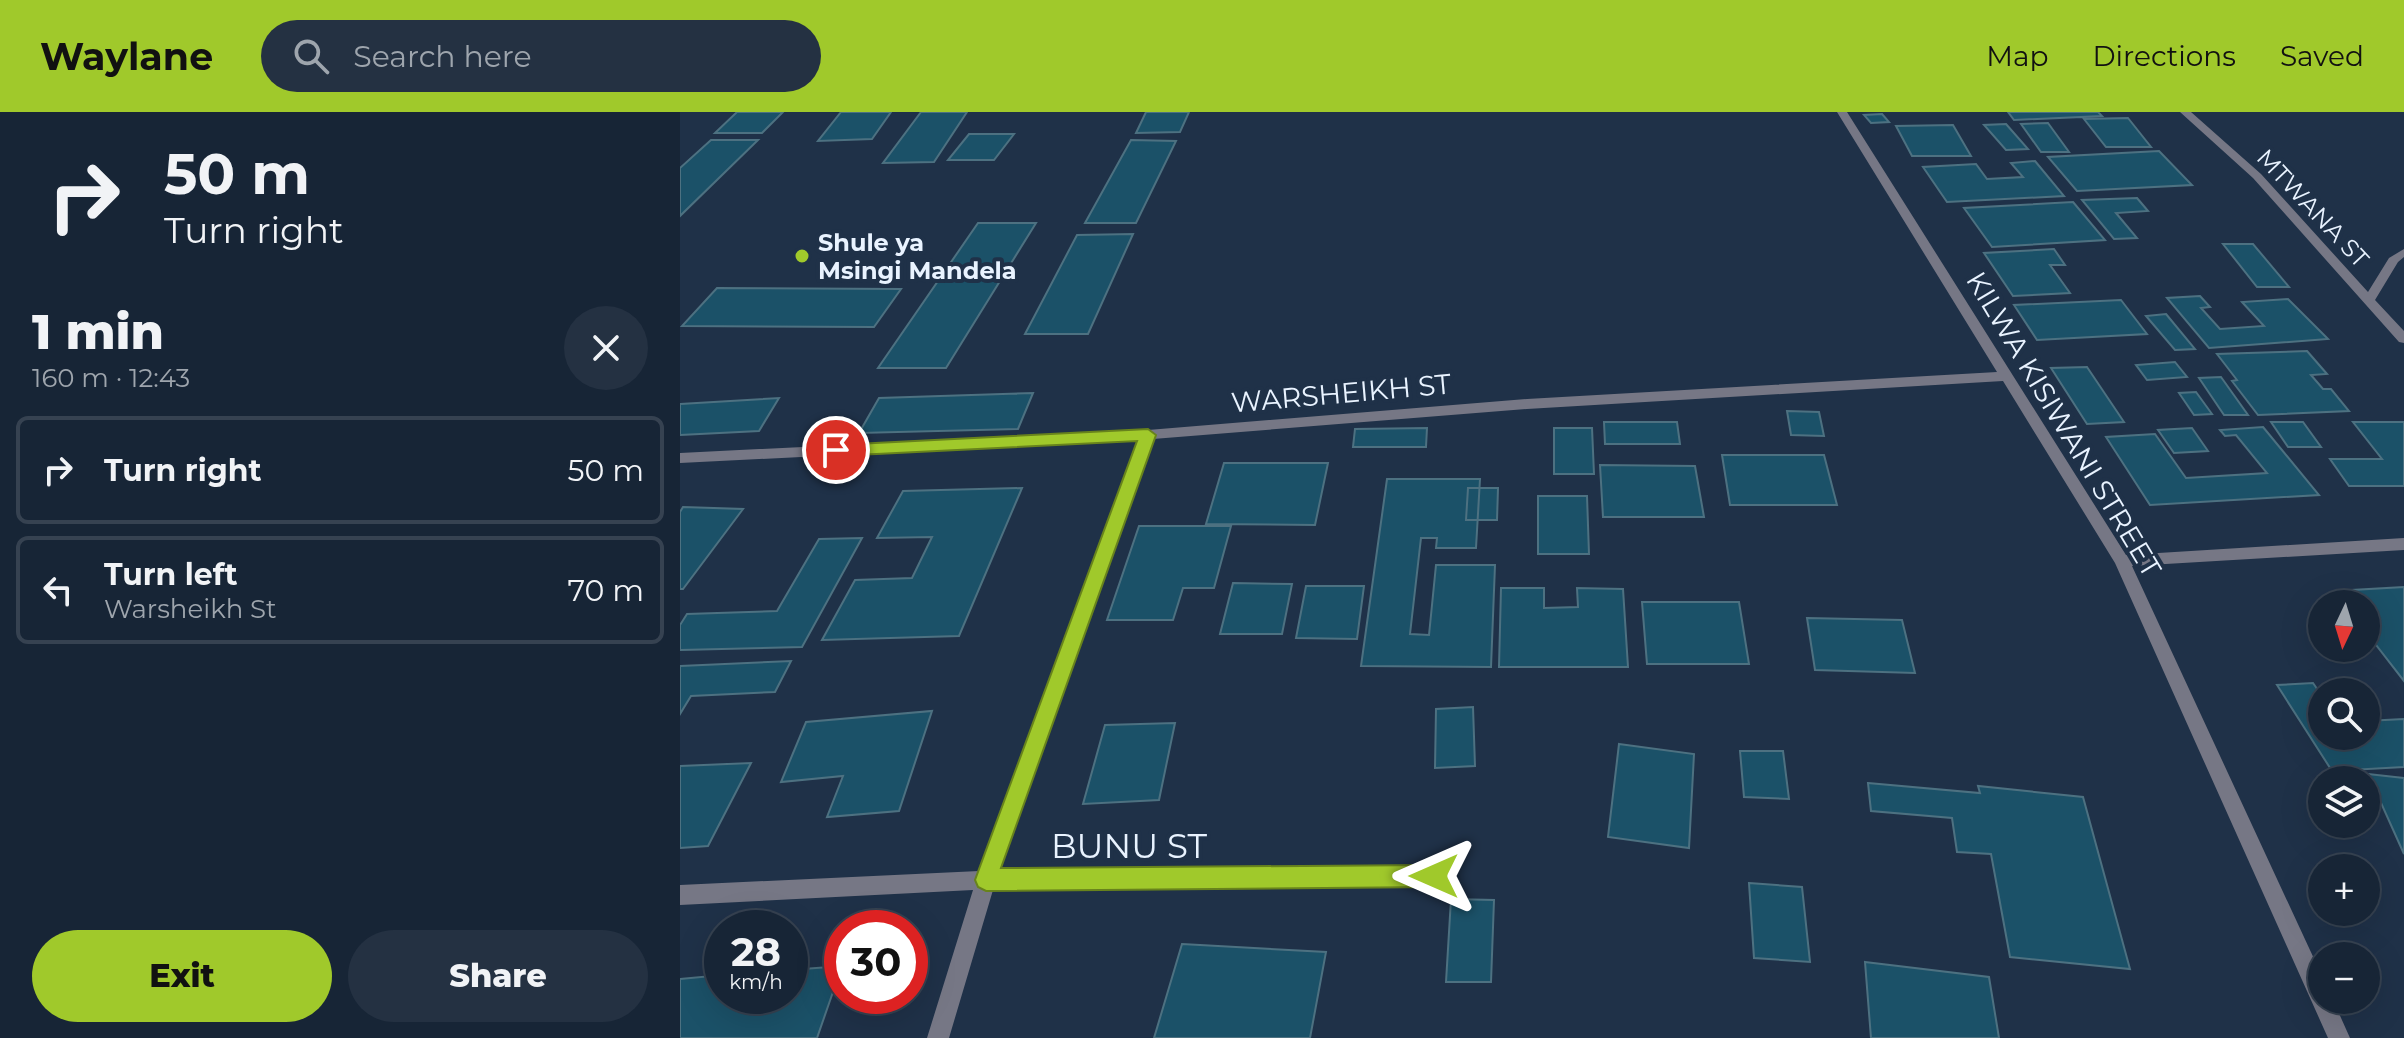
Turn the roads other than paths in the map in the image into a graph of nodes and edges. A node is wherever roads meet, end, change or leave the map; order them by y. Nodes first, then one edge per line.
1 (1842, 112) edge
2 (2185, 112) edge
3 (2404, 252) edge
4 (2368, 302) junction
5 (2404, 339) edge
6 (2006, 376) junction
7 (1148, 435) junction
8 (680, 458) edge
9 (2404, 544) edge
10 (2122, 561) junction
11 (1434, 876) dead end
12 (986, 880) junction
13 (680, 895) edge
14 (938, 1038) edge
15 (2339, 1038) edge

1 - 6 street, KILWA KISIWANI STREET
2 - 4 street, MTWANA ST
3 - 4 street
4 - 5 street, MTWANA ST
6 - 7 street, WARSHEIKH ST
6 - 10 street, KILWA KISIWANI STREET
7 - 8 street, WARSHEIKH ST
7 - 12 street
9 - 10 street
10 - 15 street, KILWA KISIWANI STREET
11 - 12 street, BUNU ST
12 - 13 street, BUNU ST
12 - 14 street

